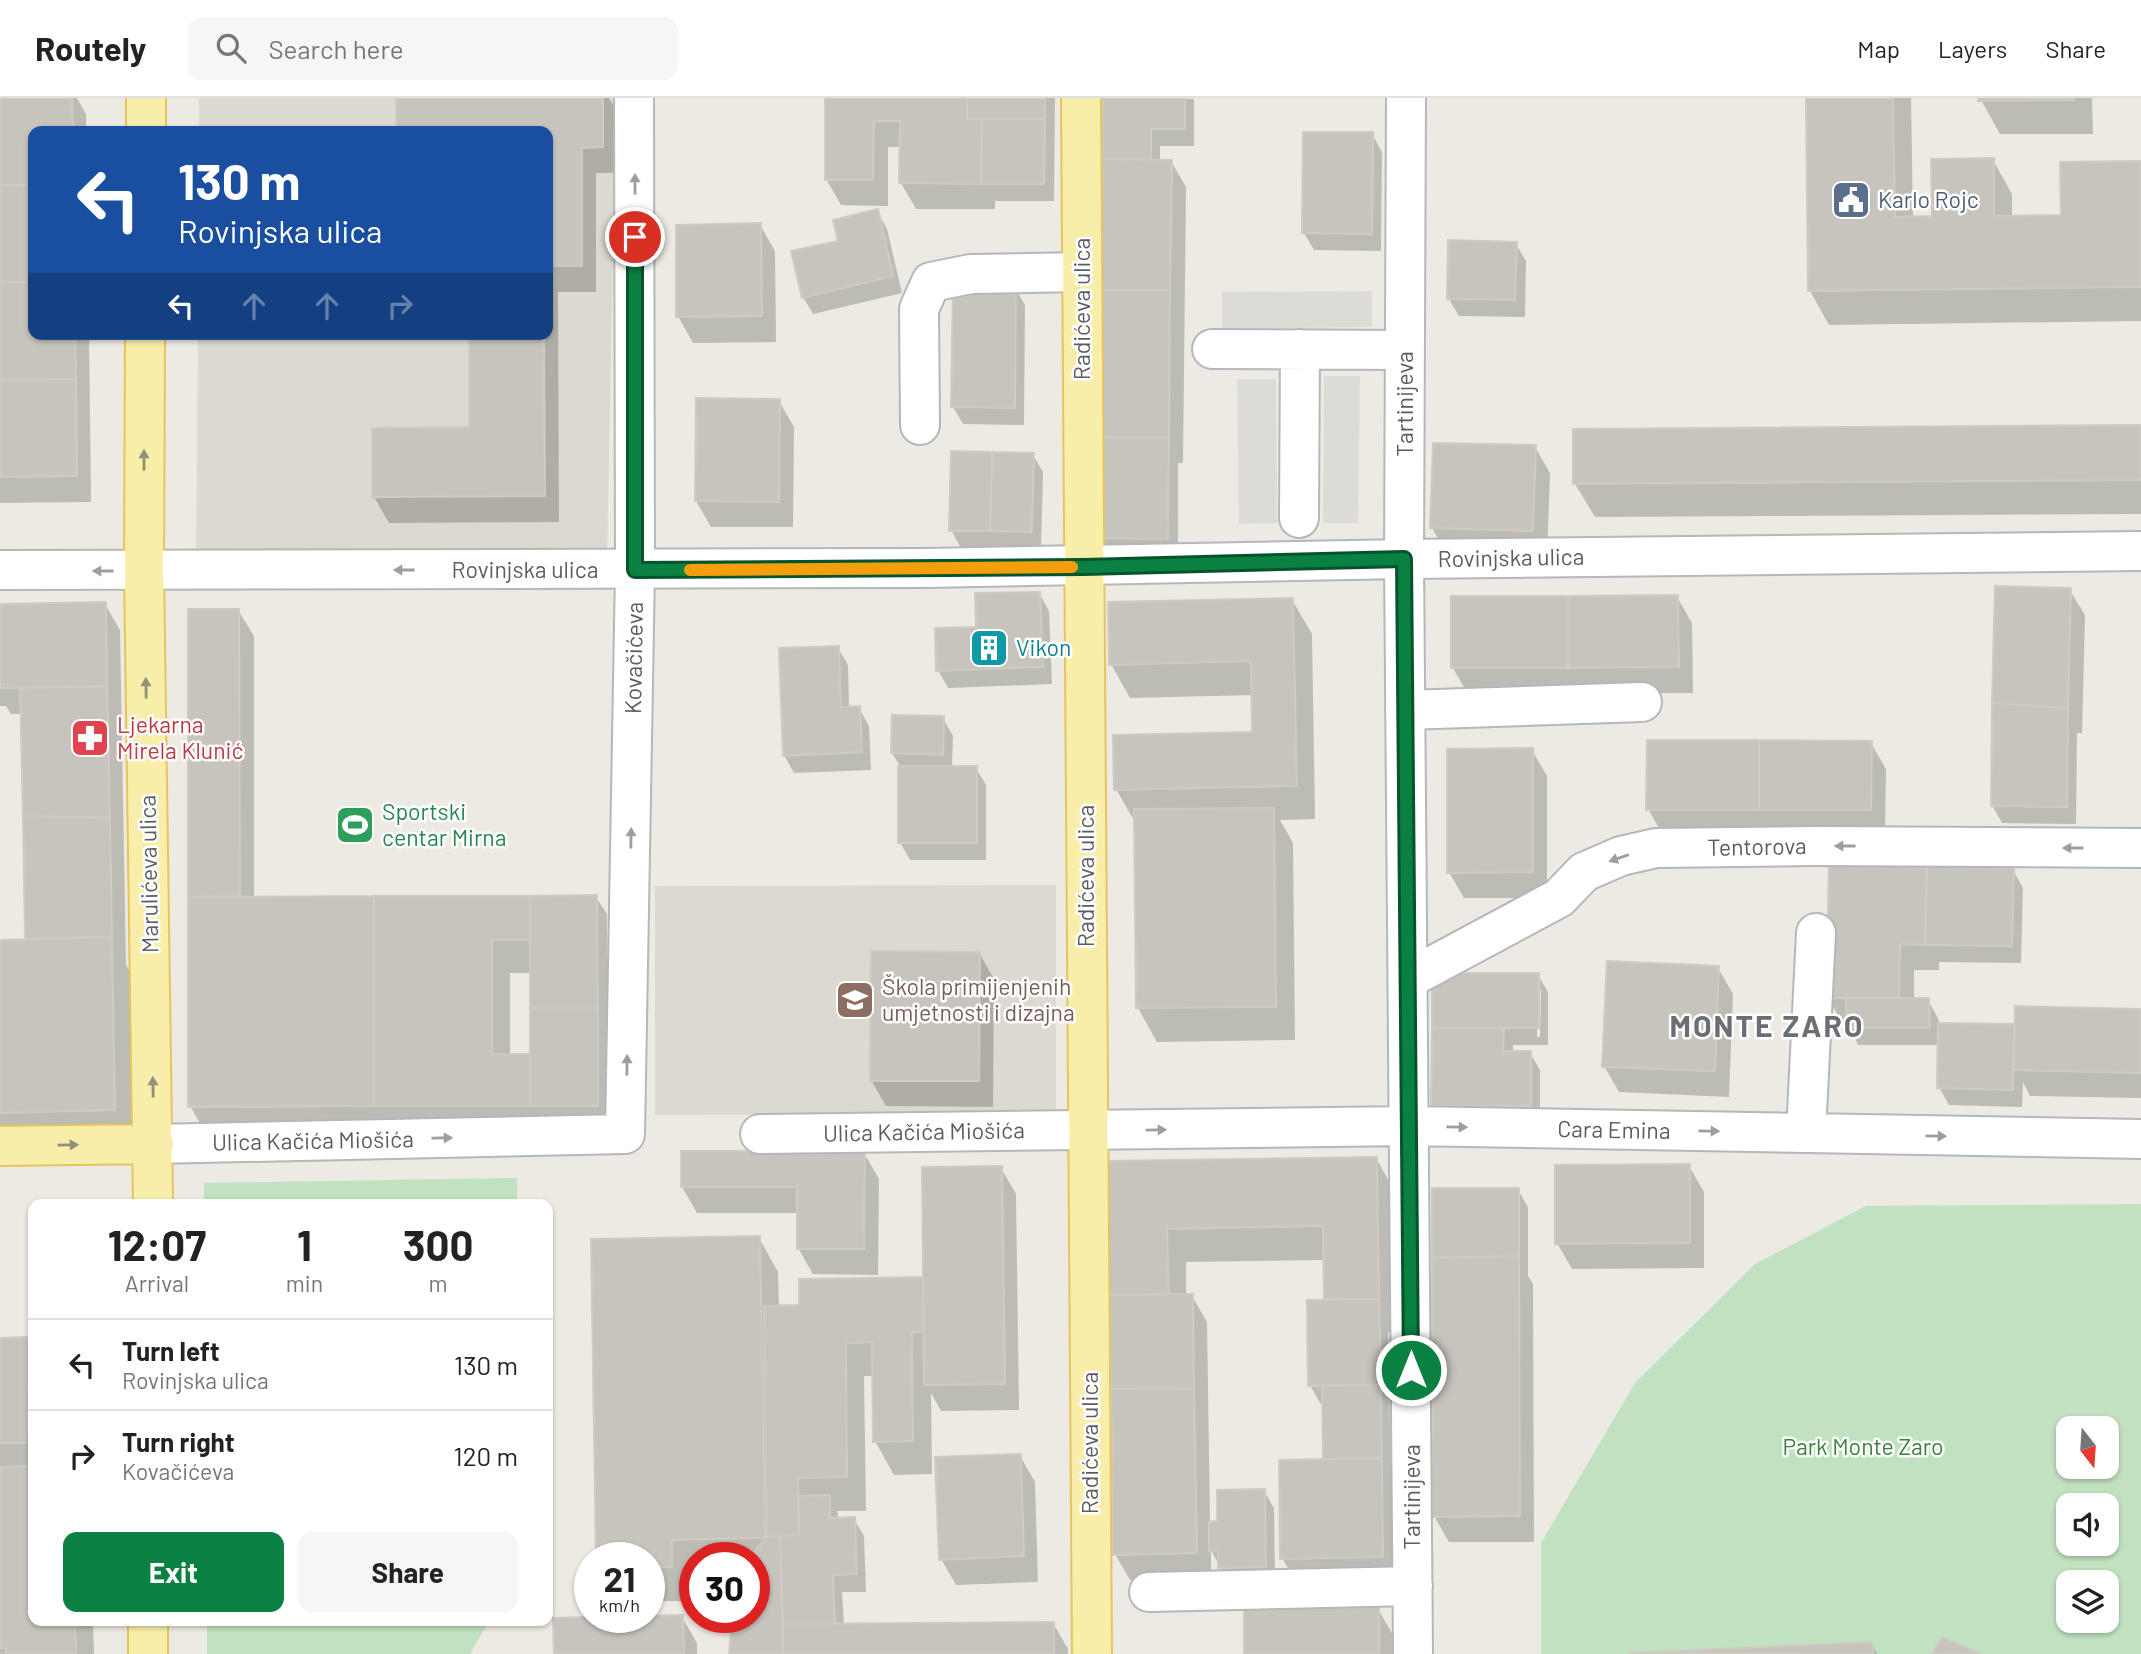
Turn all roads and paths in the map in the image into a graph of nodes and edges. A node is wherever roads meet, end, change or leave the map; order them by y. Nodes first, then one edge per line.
1 (146, 98) edge
2 (634, 98) edge
3 (1081, 98) edge
4 (1406, 98) edge
5 (146, 126) edge
6 (1082, 272) junction
7 (145, 340) edge
8 (1212, 349) dead end
9 (1300, 349) junction
10 (1405, 350) junction
11 (920, 425) dead end
12 (1299, 517) dead end
13 (2141, 551) edge
14 (1404, 559) junction
15 (1083, 567) junction
16 (0, 570) edge
17 (635, 570) junction
18 (144, 571) junction
19 (1642, 702) dead end
20 (1405, 710) junction
21 (2141, 848) edge
22 (1816, 933) dead end
23 (1408, 979) junction
24 (1409, 1126) junction
25 (1087, 1131) junction
26 (625, 1133) joint
27 (1806, 1133) junction
28 (760, 1134) dead end
29 (2141, 1139) edge
30 (154, 1144) junction
31 (0, 1146) edge
32 (153, 1199) edge
33 (1413, 1586) junction
34 (1149, 1592) dead end
35 (148, 1626) edge
36 (148, 1654) edge
37 (1091, 1654) edge
38 (1413, 1654) edge

1 - 5 main road
17 -> 2 street, Kovačićeva
3 - 6 main road, Radićeva ulica
4 - 10 street, Tartinijeva
6 - 11 street
6 - 15 main road, Radićeva ulica
18 -> 7 main road, Marulićeva ulica
8 - 9 street
9 - 10 street
9 - 12 street
10 - 14 street, Tartinijeva
13 - 14 street, Rovinjska ulica
14 - 15 street, Rovinjska ulica
14 - 20 street, Tartinijeva
15 - 17 street, Rovinjska ulica
15 - 25 main road, Radićeva ulica
18 -> 16 street, Rovinjska ulica
17 -> 18 street, Rovinjska ulica
26 -> 17 street, Kovačićeva
30 -> 18 main road, Marulićeva ulica
19 - 20 street
20 - 23 street, Tartinijeva
21 -> 23 street, Tentorova
22 - 27 street
23 - 24 street, Tartinijeva
25 -> 24 street, Cara Emina
24 -> 27 street, Cara Emina
24 - 33 street, Tartinijeva
25 - 28 street, Ulica Kačića Miošića
25 - 37 main road, Radićeva ulica
30 -> 26 street, Ulica Kačića Miošića
27 -> 29 street, Cara Emina
31 -> 30 main road, Ulica Kačića Miošića
30 - 32 main road, Marulićeva ulica
33 - 34 street
33 - 38 street, Tartinijeva
35 - 36 main road

